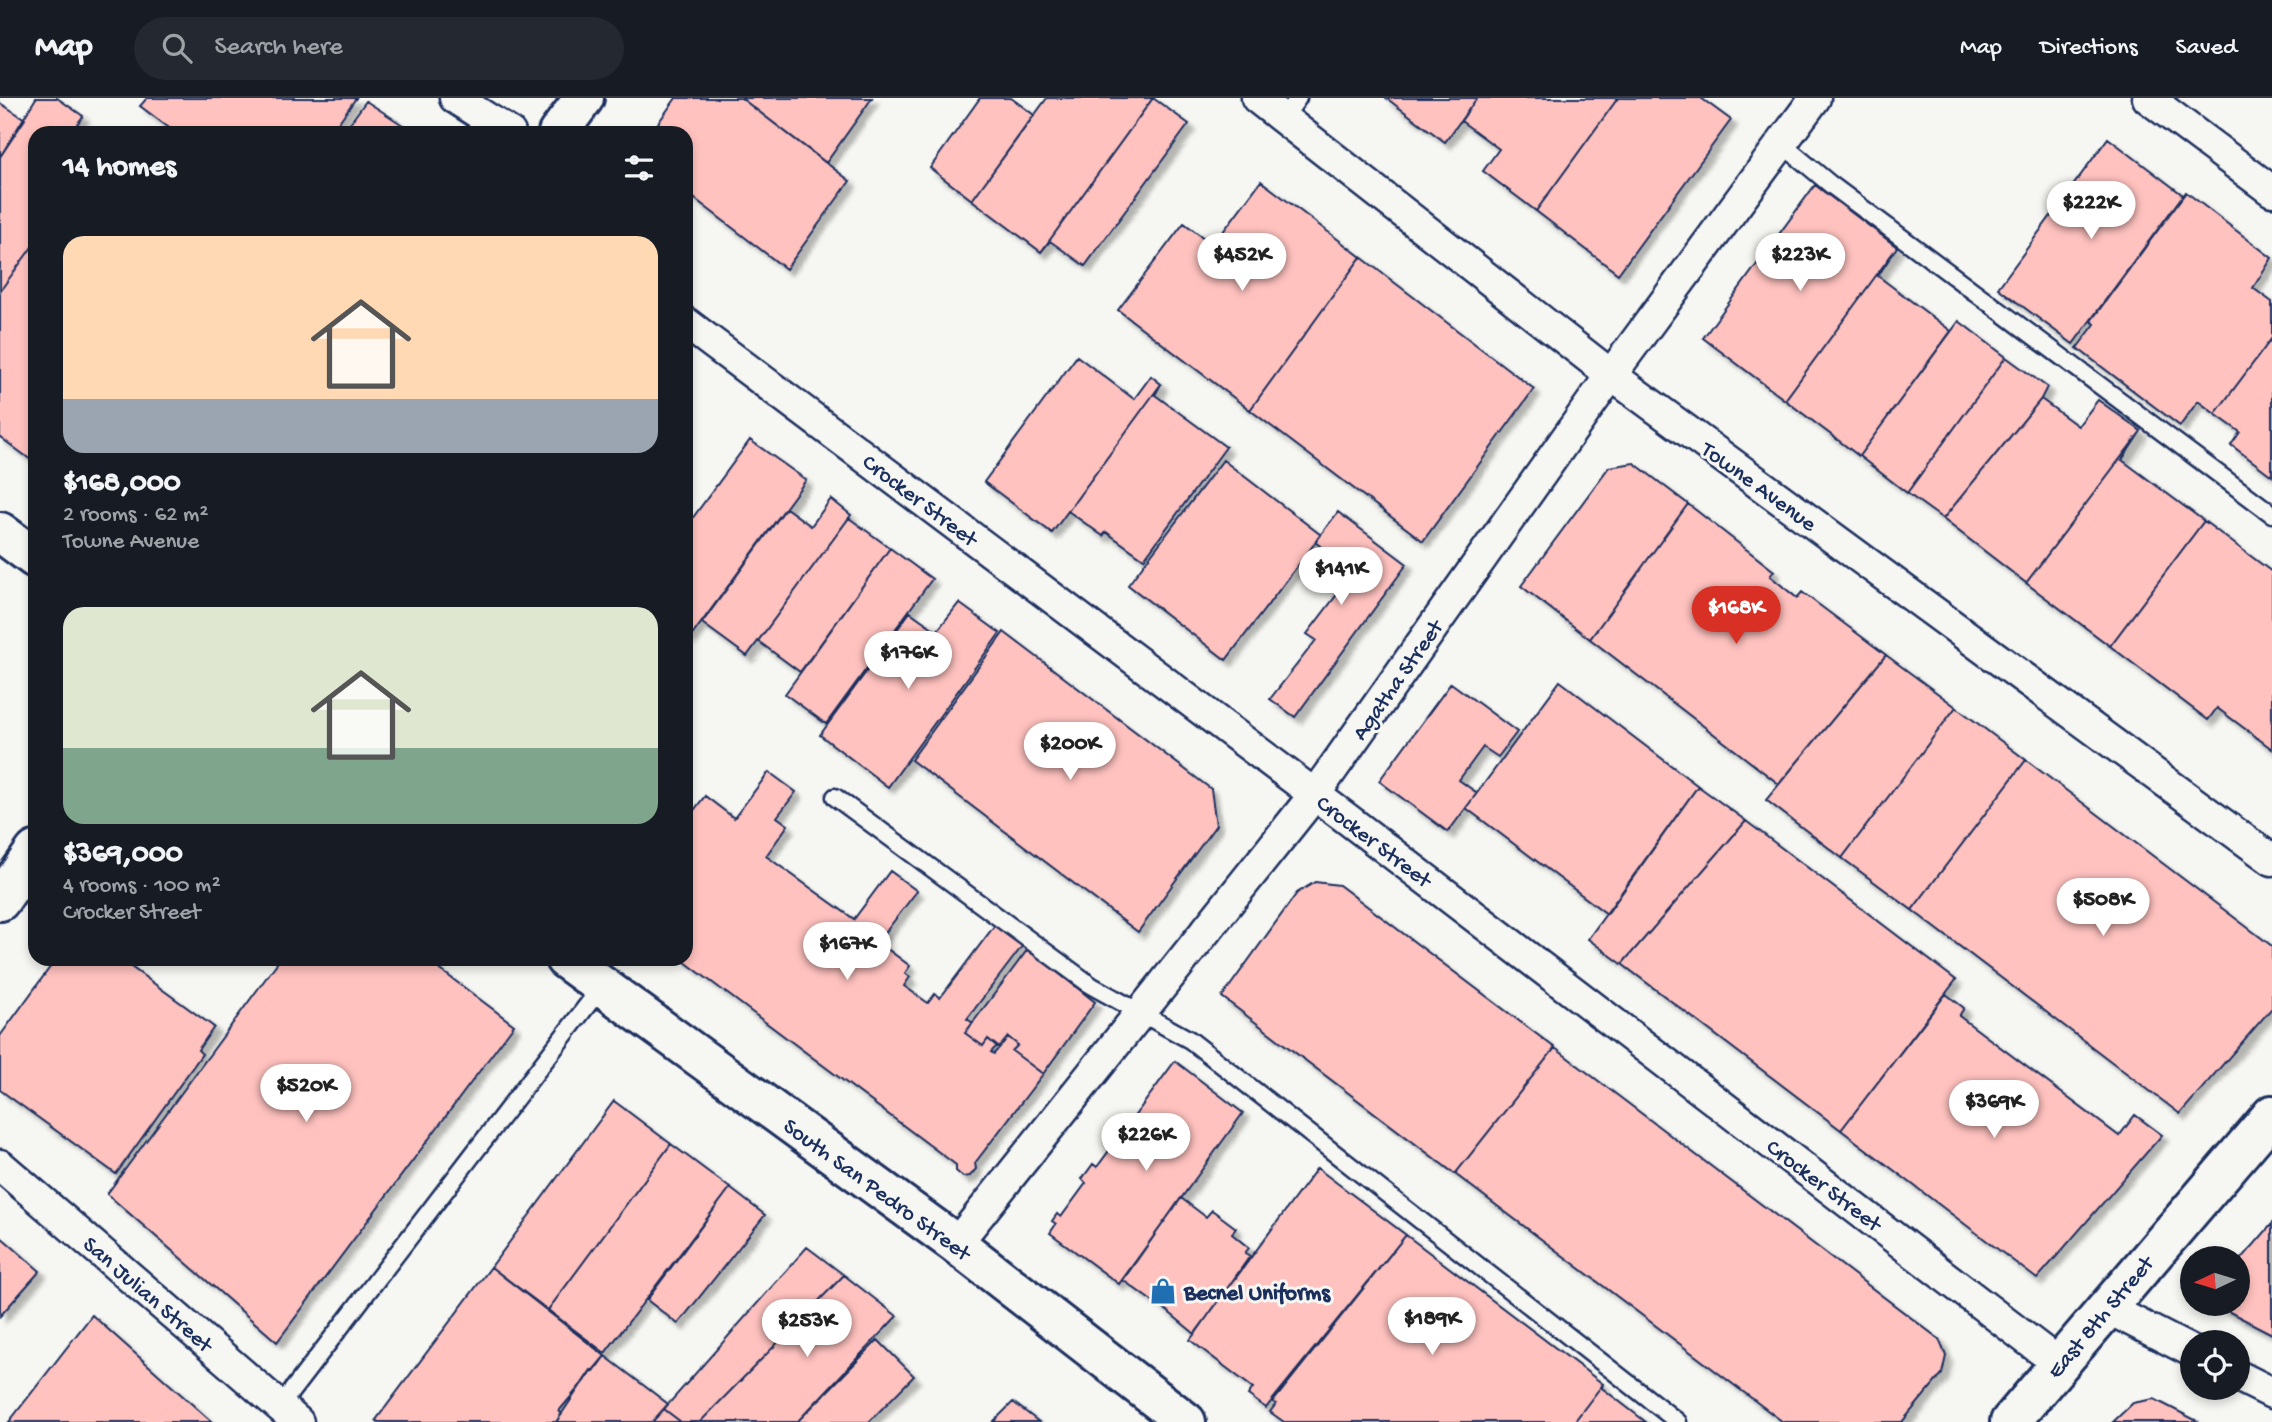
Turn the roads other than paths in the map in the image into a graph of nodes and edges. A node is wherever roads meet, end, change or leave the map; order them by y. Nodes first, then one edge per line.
1 (455, 98) edge
2 (584, 98) edge
3 (1257, 98) edge
4 (1815, 98) edge
5 (2148, 98) edge
6 (1290, 108) edge
7 (499, 126) edge
8 (563, 126) edge
9 (1782, 144) junction
10 (2272, 191) edge
11 (693, 328) edge
12 (1611, 375) junction
13 (2272, 514) edge
14 (0, 532) edge
15 (28, 553) edge
16 (1315, 794) junction
17 (835, 797) dead end
18 (2272, 860) edge
19 (28, 861) edge
20 (0, 901) edge
21 (575, 966) edge
22 (602, 986) junction
23 (1139, 1014) junction
24 (2272, 1115) edge
25 (0, 1165) edge
26 (956, 1244) junction
27 (2105, 1307) junction
28 (2180, 1345) edge
29 (2058, 1363) junction
30 (2250, 1382) edge
31 (2272, 1393) edge
32 (289, 1414) edge
33 (1186, 1422) edge
34 (1678, 1422) edge
35 (2010, 1422) edge

1 - 7 street
2 - 8 main road
3 - 6 street, Towne Avenue
4 - 9 street, Agatha Street
5 - 10 street
6 - 12 street, Towne Avenue
9 - 12 street, Agatha Street
9 - 13 lane
11 - 16 street, Crocker Street
12 - 16 street, Agatha Street
12 - 18 street, Towne Avenue
14 - 15 main road
16 - 23 street, Agatha Street
16 - 29 street, Crocker Street
17 - 23 lane
19 - 20 main road
21 - 22 main road, South San Pedro Street
22 - 26 main road, South San Pedro Street
22 - 32 lane
23 - 26 street, Agatha Street
23 - 34 lane
24 - 27 main road, East 8th Street
25 - 32 street, San Julian Street
26 - 33 main road, South San Pedro Street
27 - 28 street
27 - 29 main road, East 8th Street
29 - 35 main road, East 8th Street
30 - 31 street

